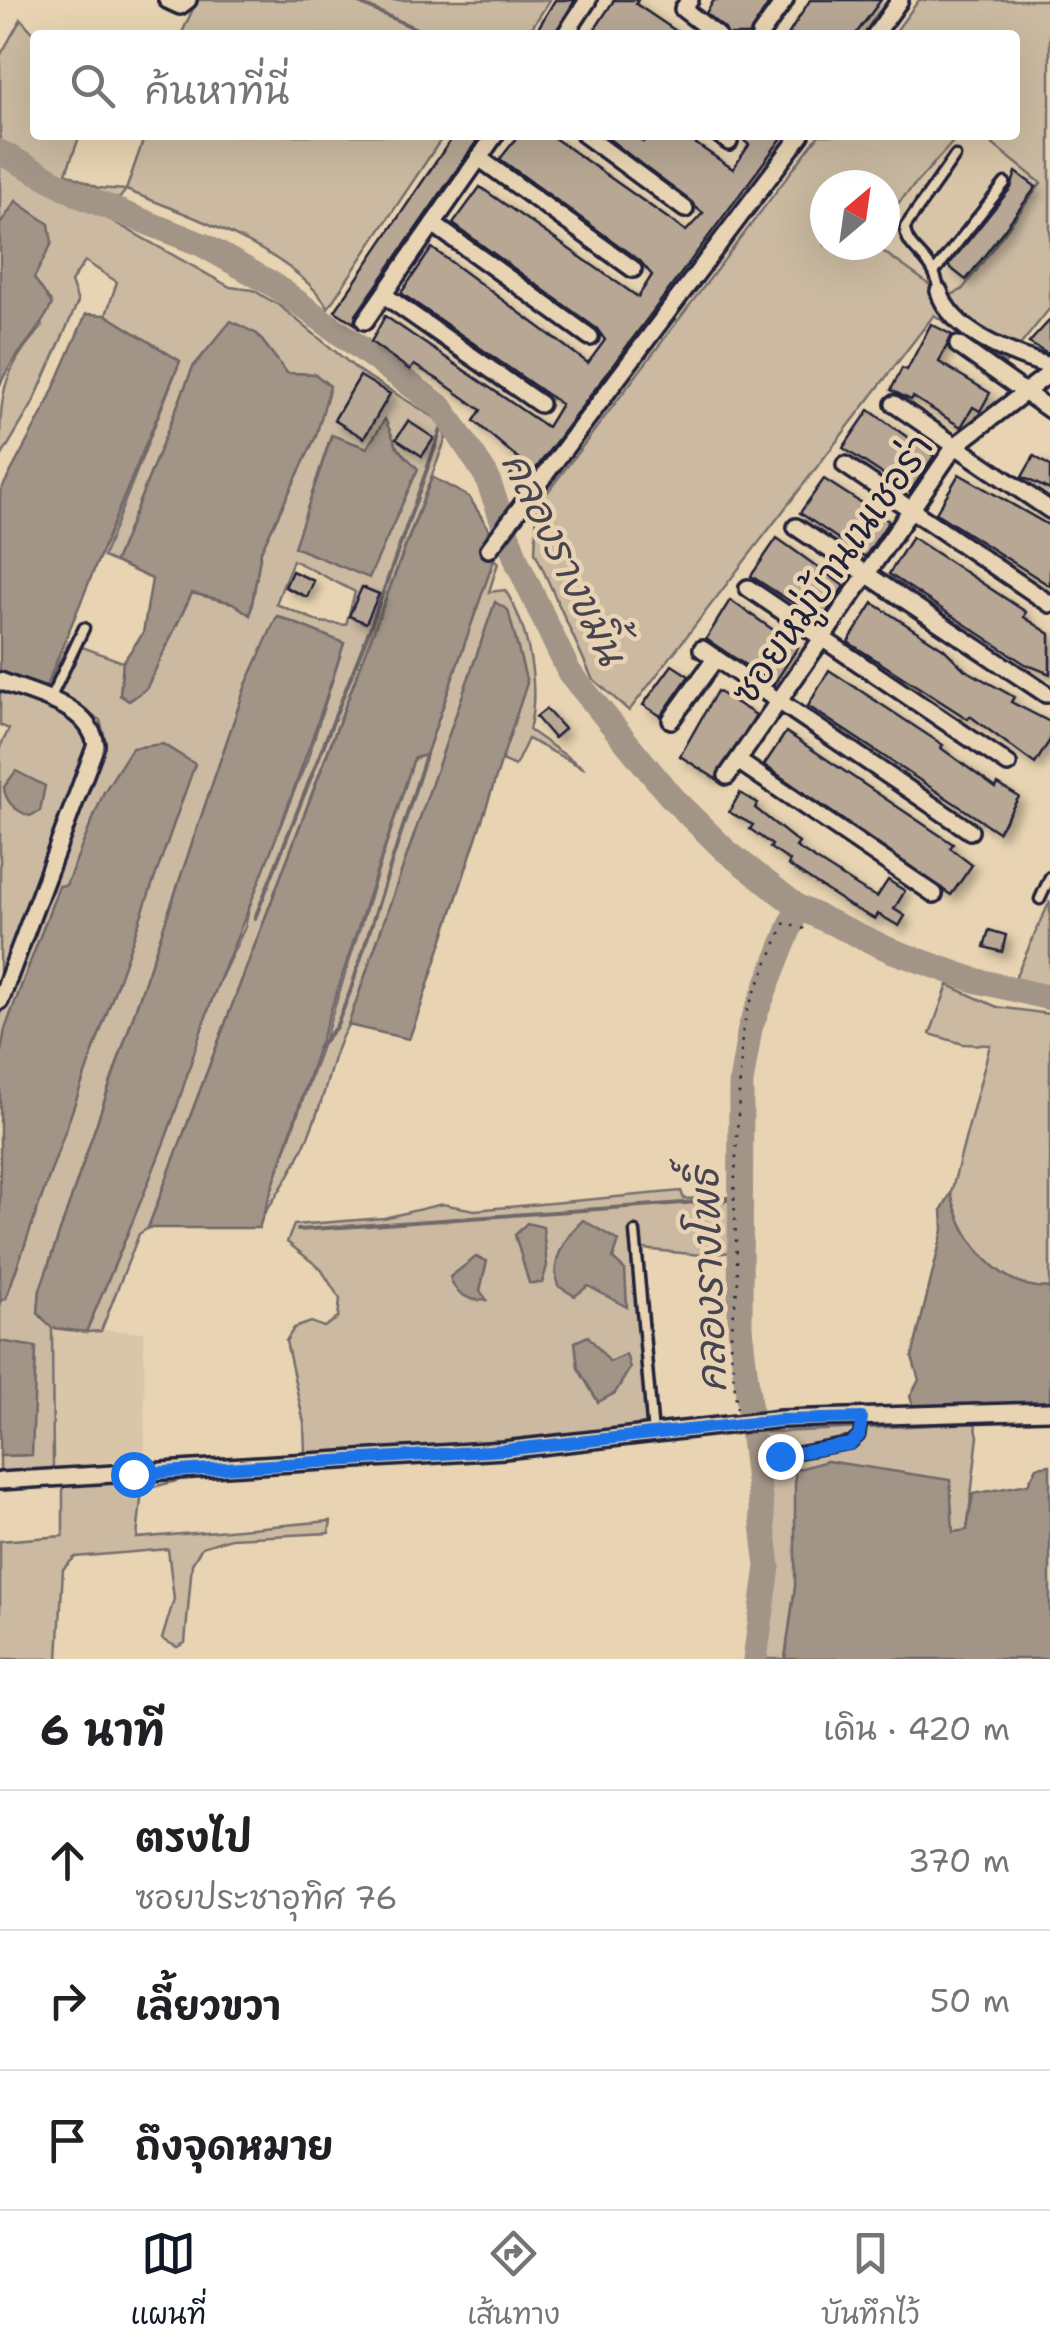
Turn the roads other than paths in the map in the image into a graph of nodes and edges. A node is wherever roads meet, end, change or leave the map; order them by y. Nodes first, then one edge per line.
1 (167, 0) edge
2 (188, 0) edge
3 (588, 0) edge
4 (785, 0) edge
5 (900, 0) edge
6 (681, 3) edge
7 (574, 30) edge
8 (711, 30) edge
9 (764, 30) edge
10 (879, 30) edge
11 (492, 140) edge
12 (593, 140) edge
13 (797, 140) edge
14 (955, 156) dead end
15 (479, 158) junction
16 (1005, 182) dead end
17 (685, 209) dead end
18 (432, 224) junction
19 (632, 269) dead end
20 (936, 270) junction
21 (939, 291) joint
22 (384, 295) junction
23 (366, 321) dead end
24 (590, 337) dead end
25 (958, 344) dead end
26 (1050, 370) edge
27 (1025, 393) junction
28 (540, 404) dead end
29 (894, 404) dead end
30 (1050, 410) edge
31 (956, 446) junction
32 (844, 465) dead end
33 (912, 510) junction
34 (1050, 510) edge
35 (796, 528) dead end
36 (489, 548) dead end
37 (867, 575) junction
38 (748, 588) dead end
39 (1050, 604) edge
40 (84, 628) dead end
41 (822, 638) junction
42 (0, 682) edge
43 (1046, 694) dead end
44 (49, 701) junction
45 (780, 702) junction
46 (671, 720) dead end
47 (738, 761) junction
48 (1008, 764) dead end
49 (728, 776) dead end
50 (970, 832) dead end
51 (1050, 877) edge
52 (934, 894) dead end
53 (1040, 900) dead end
54 (0, 1001) edge
55 (635, 1232) dead end
56 (1050, 1412) edge
57 (862, 1418) junction
58 (653, 1434) junction
59 (780, 1456) dead end
60 (0, 1481) edge

1 - 2 street
3 - 7 street
4 - 9 street
5 - 10 street
6 - 8 street
11 - 15 street
12 - 17 street
13 - 36 street
14 - 20 lane
15 - 18 street
15 - 19 street
16 - 20 lane
18 - 22 street
18 - 24 street
20 - 21 lane
21 - 26 street
22 - 23 street
22 - 28 street
25 - 27 street
26 - 27 street, ซอยหมู่บ้านเนเชอร่า
27 - 30 street
27 - 31 street, ซอยหมู่บ้านเนเชอร่า
29 - 31 street
31 - 33 street, ซอยหมู่บ้านเนเชอร่า
31 - 34 street
32 - 33 street
33 - 37 street, ซอยหมู่บ้านเนเชอร่า
33 - 39 street
35 - 37 street
37 - 41 street, ซอยหมู่บ้านเนเชอร่า
37 - 43 street
38 - 41 street
40 - 44 lane
41 - 45 street, ซอยหมู่บ้านเนเชอร่า
41 - 48 street
42 - 44 street
44 - 54 street
45 - 46 street
45 - 47 street, ซอยหมู่บ้านเนเชอร่า
45 - 50 street
47 - 49 street, ซอยหมู่บ้านเนเชอร่า
47 - 52 street
51 - 53 lane
55 - 58 lane
56 - 57 street
57 - 58 street
57 - 59 lane
58 - 60 street

